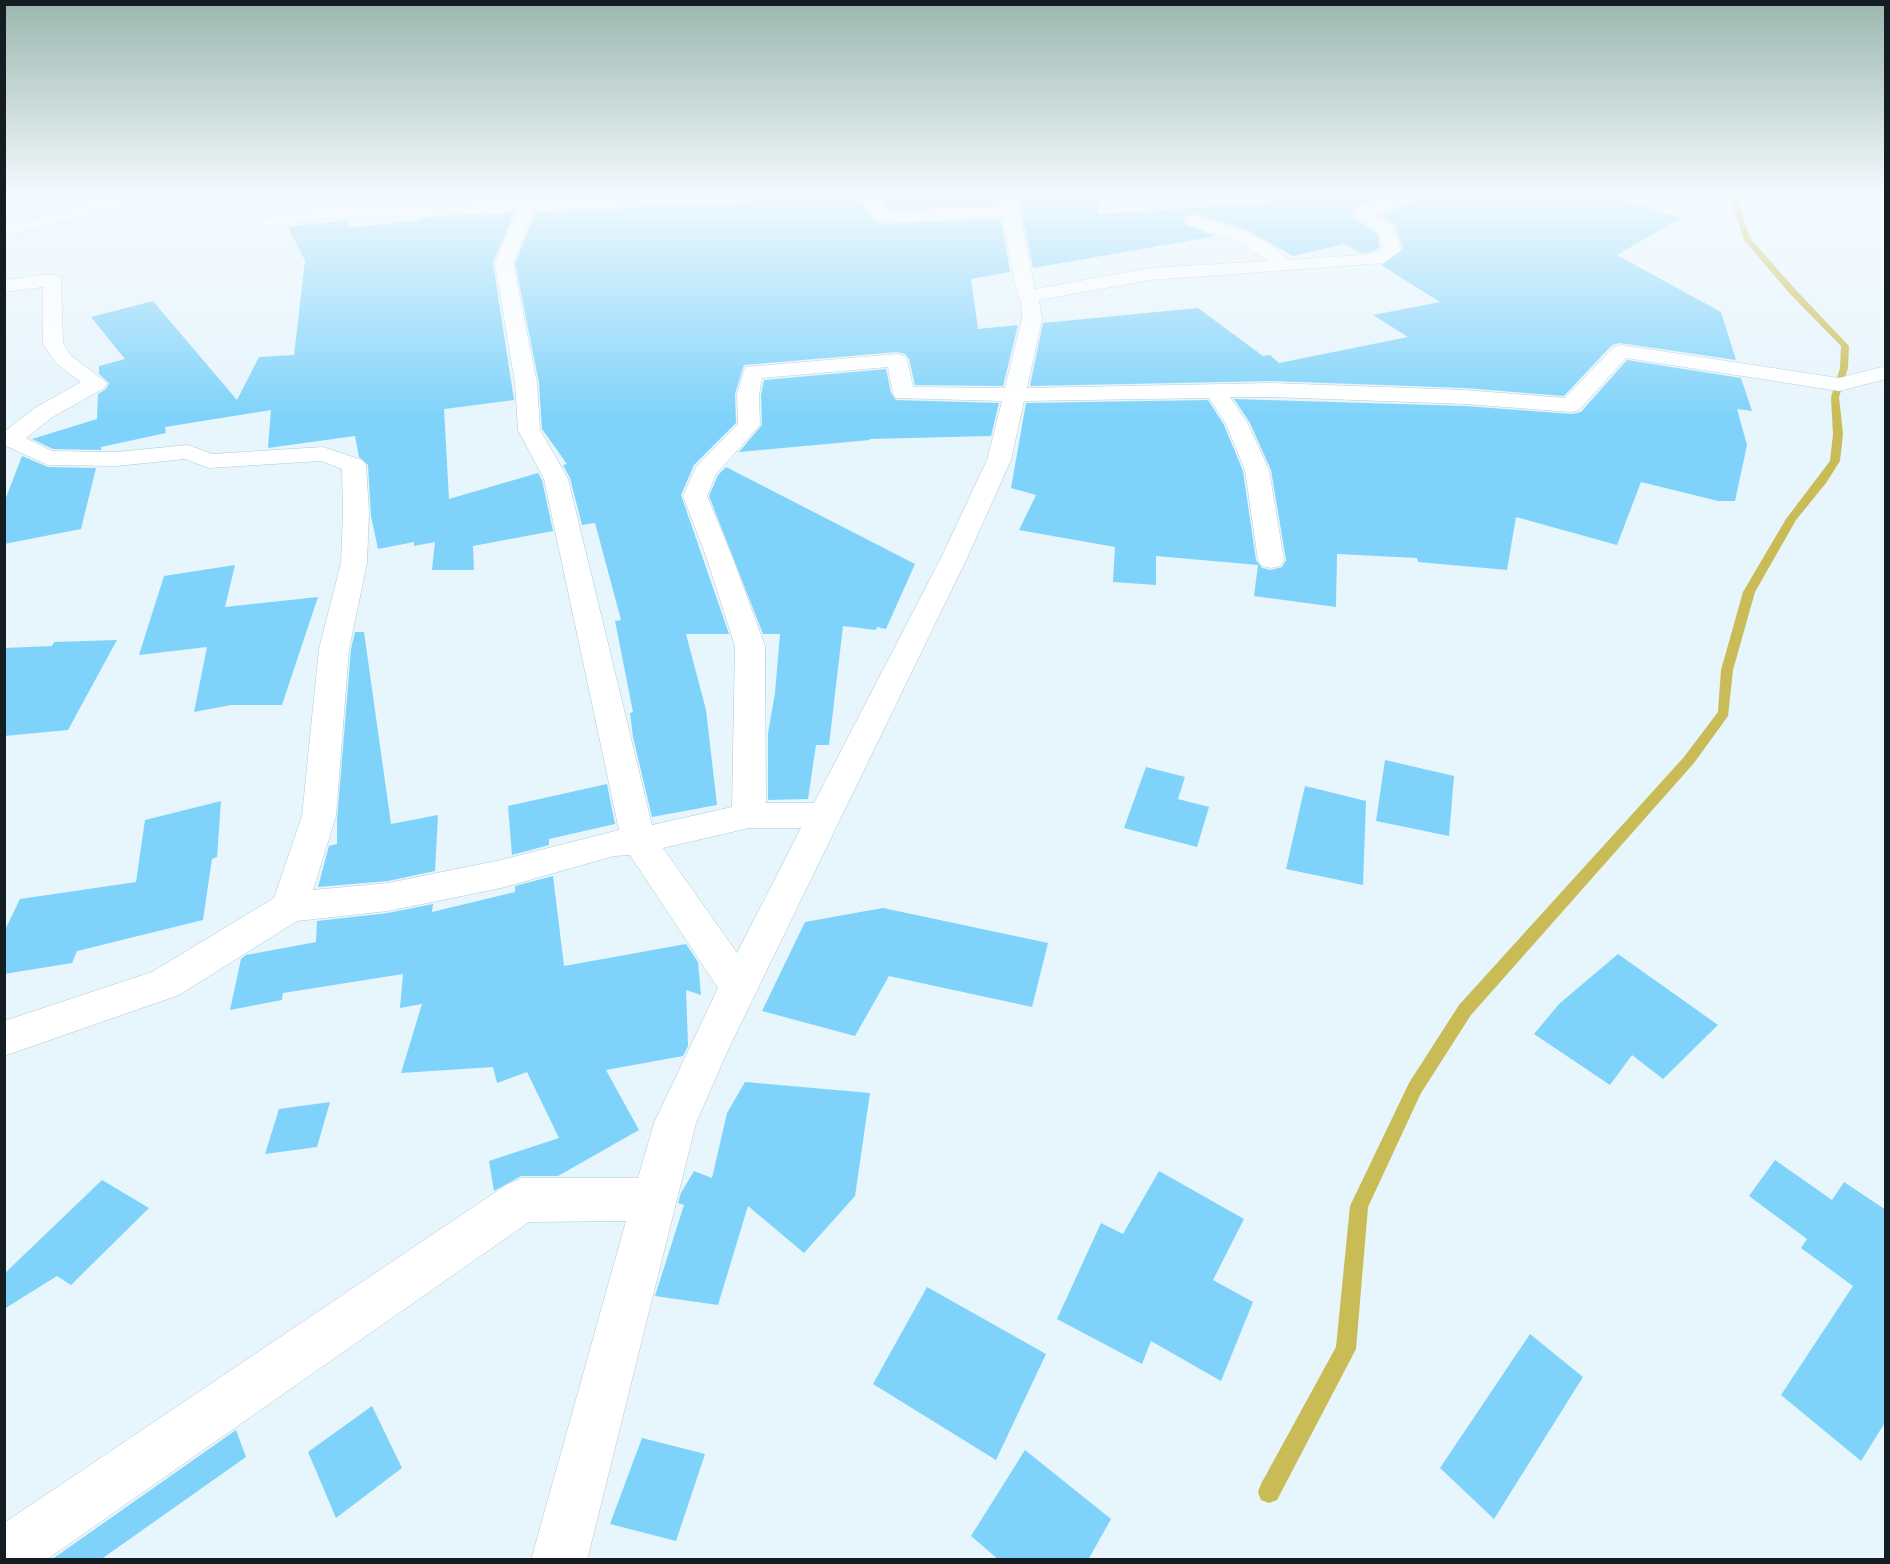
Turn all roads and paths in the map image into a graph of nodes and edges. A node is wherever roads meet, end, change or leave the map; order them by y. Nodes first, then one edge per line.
1 (505, 269) edge
2 (1021, 269) edge
3 (1234, 269) edge
4 (4, 286) edge
5 (1029, 296) junction
6 (1886, 372) edge
7 (1215, 391) junction
8 (1014, 395) junction
9 (1271, 560) dead end
10 (825, 815) junction
11 (749, 816) junction
12 (639, 841) junction
13 (289, 907) junction
14 (739, 987) junction
15 (4, 1039) edge
16 (654, 1202) junction
17 (4, 1556) edge
18 (560, 1560) edge

1 - 12 street
2 - 5 street
3 - 5 street
4 - 13 street
5 - 8 street
6 - 7 street
7 - 8 street
7 - 9 street
8 - 10 street
8 - 11 street
10 - 11 street
10 - 14 street
11 - 12 street
12 - 13 street
12 - 14 street
13 - 15 street
14 - 16 street
16 - 17 street
16 - 18 street

